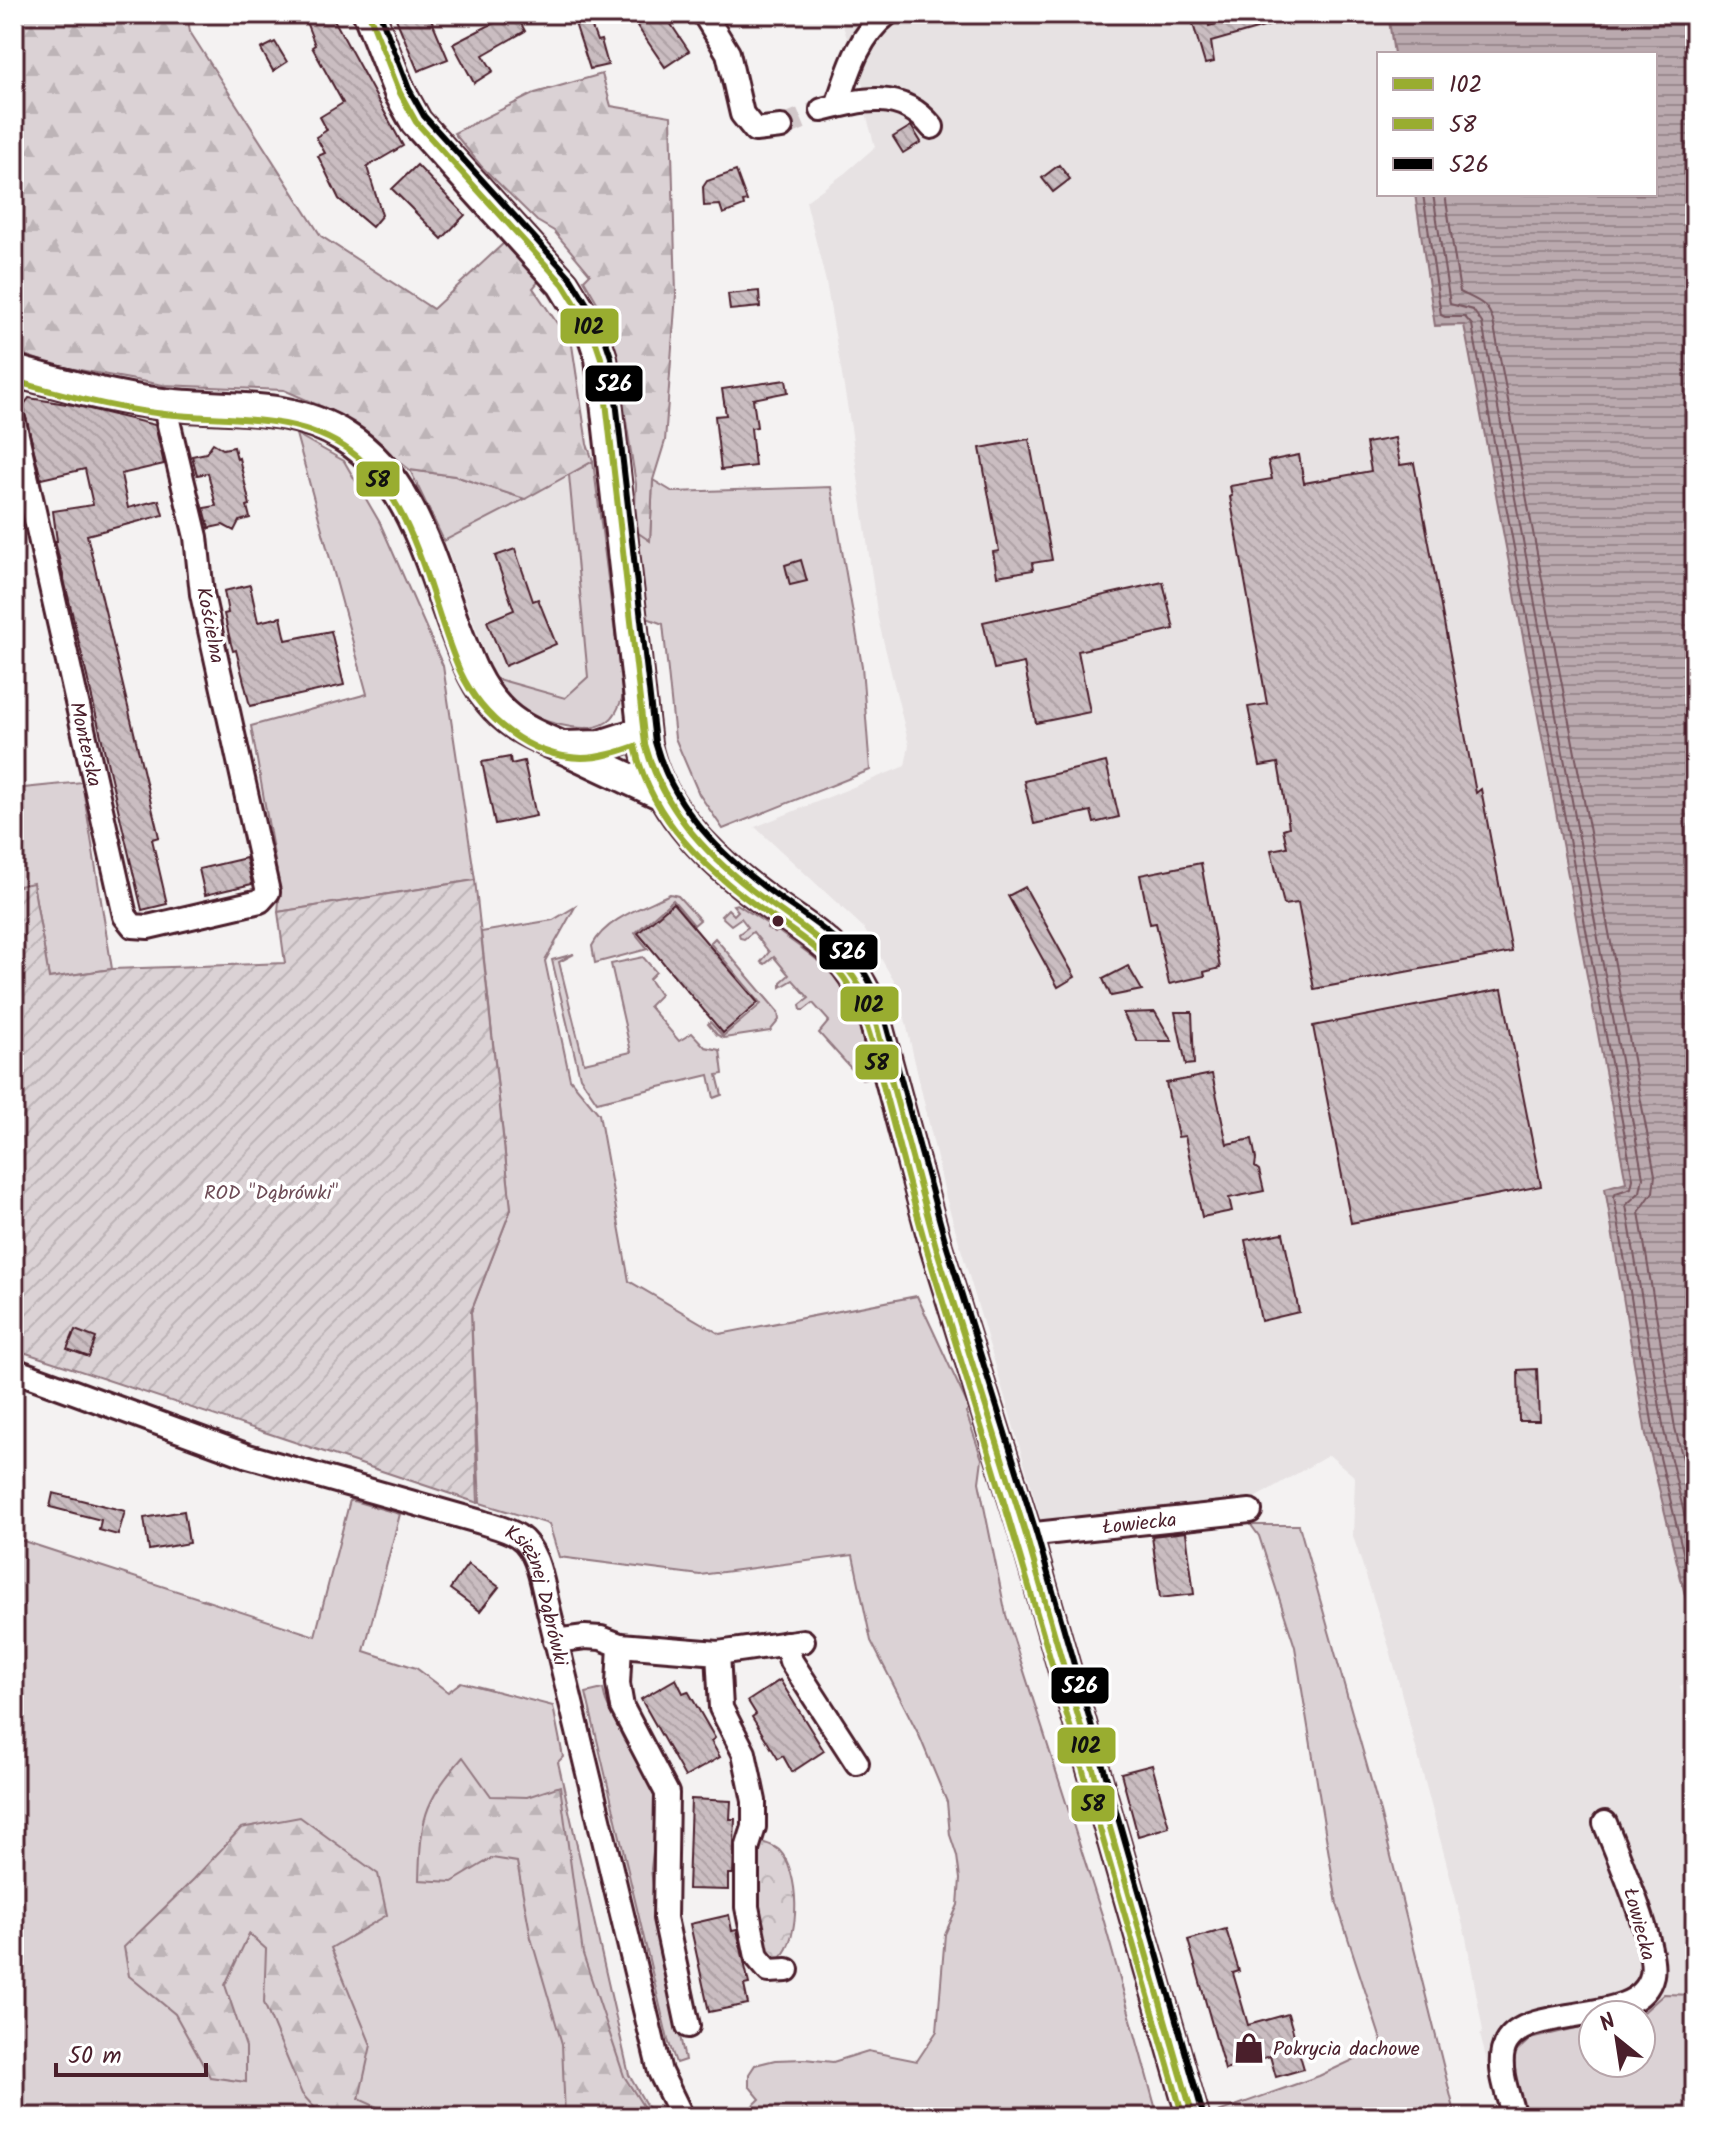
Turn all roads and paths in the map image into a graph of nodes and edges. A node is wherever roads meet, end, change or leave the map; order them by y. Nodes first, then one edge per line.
1 (369, 14) edge
2 (704, 14) edge
3 (887, 14) edge
4 (781, 127) tunnel mouth
5 (932, 127) dead end
6 (14, 371) edge
7 (164, 404) junction
8 (14, 422) edge
9 (643, 732) junction
10 (558, 746) junction
11 (664, 795) junction
12 (268, 892) joint
13 (14, 1370) edge
14 (1250, 1511) dead end
15 (1026, 1535) junction
16 (555, 1641) junction
17 (620, 1645) junction
18 (718, 1653) junction
19 (857, 1763) dead end
20 (1605, 1823) dead end
21 (787, 1970) dead end
22 (688, 2026) dead end
23 (682, 2117) edge
24 (1193, 2117) edge
25 (1514, 2117) edge

1 - 9 street
2 - 4 street
3 - 5 street
6 - 7 street
7 - 10 street
7 - 12 street, Kościelna
8 - 12 street, Monterska
9 - 10 street
9 - 11 street
10 - 11 street
11 - 15 street
13 - 16 street, Księżnej Dąbrówki
14 - 15 street, Łowiecka
15 - 24 street
16 - 17 street
16 - 23 street, Księżnej Dąbrówki
17 - 18 street
17 - 22 street
18 - 19 street
18 - 21 street
20 - 25 street, Łowiecka

